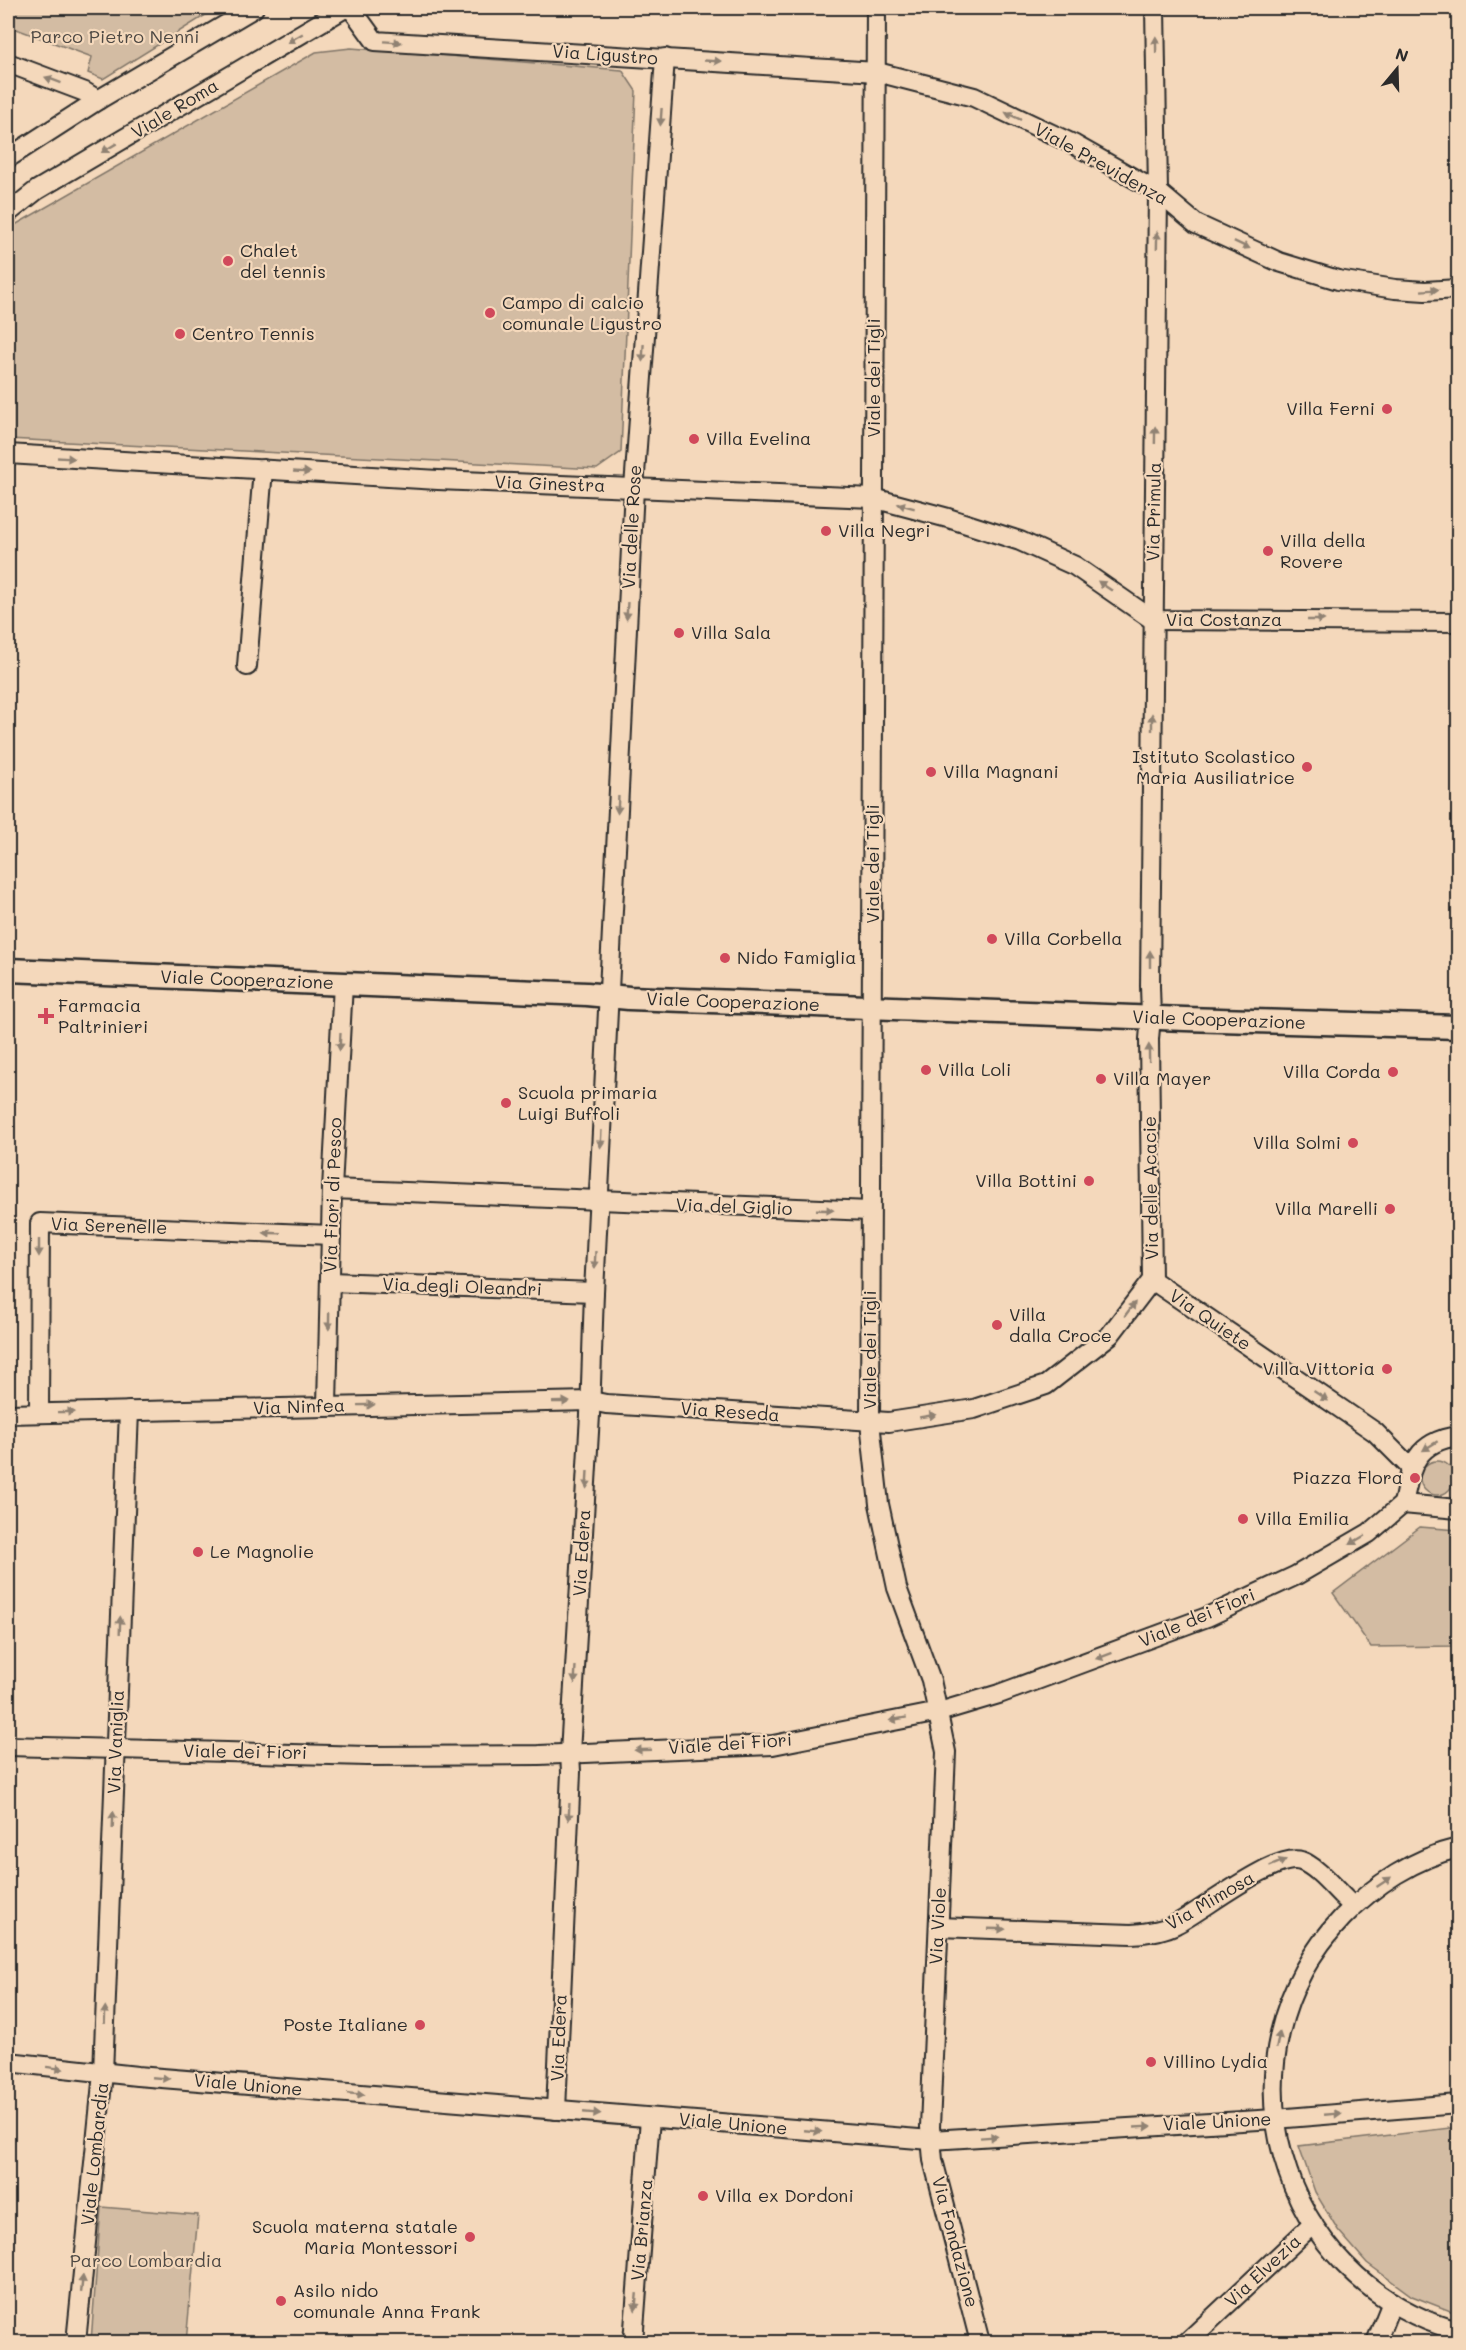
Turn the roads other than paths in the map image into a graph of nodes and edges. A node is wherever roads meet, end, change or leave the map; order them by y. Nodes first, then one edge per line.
1 (254, 8) edge
2 (345, 8) edge
3 (351, 8) edge
4 (876, 8) edge
5 (1155, 8) edge
6 (665, 58) junction
7 (8, 63) edge
8 (876, 72) junction
9 (98, 100) junction
10 (8, 158) edge
11 (1158, 192) junction
12 (8, 213) edge
13 (1458, 289) edge
14 (8, 454) edge
15 (263, 469) junction
16 (633, 488) junction
17 (873, 498) junction
18 (1153, 620) junction
19 (1458, 622) edge
20 (247, 666) dead end
21 (8, 970) edge
22 (343, 984) junction
23 (608, 996) junction
24 (872, 1007) junction
25 (1151, 1017) junction
26 (1458, 1027) edge
27 (332, 1189) junction
28 (598, 1201) junction
29 (870, 1211) junction
30 (331, 1235) junction
31 (1152, 1280) junction
32 (330, 1282) junction
33 (594, 1292) junction
34 (591, 1401) junction
35 (327, 1406) junction
36 (129, 1411) junction
37 (8, 1413) edge
38 (39, 1413) junction
39 (870, 1422) junction
40 (1458, 1436) edge
41 (1411, 1468) junction
42 (1403, 1504) junction
43 (1458, 1509) edge
44 (939, 1712) junction
45 (8, 1746) edge
46 (115, 1749) junction
47 (570, 1753) junction
48 (1458, 1848) edge
49 (1353, 1906) junction
50 (939, 1927) junction
51 (8, 2062) edge
52 (103, 2073) junction
53 (1458, 2104) edge
54 (556, 2110) junction
55 (650, 2118) junction
56 (1275, 2119) junction
57 (931, 2140) junction
58 (1313, 2224) junction
59 (1392, 2302) junction
60 (1458, 2331) edge
61 (76, 2343) edge
62 (633, 2343) edge
63 (980, 2343) edge
64 (1187, 2343) edge
65 (1376, 2343) edge

1 - 9 street
2 -> 12 street, Viale Roma
3 -> 6 street, Via Ligustro
4 - 8 street, Viale dei Tigli
11 -> 5 street, Via Primula
6 -> 8 street, Via Ligustro
6 -> 16 street, Via delle Rose
9 -> 7 street
11 -> 8 street, Viale Previdenza
8 - 17 street, Viale dei Tigli
9 - 10 street
11 -> 13 street, Viale Previdenza
18 -> 11 street, Via Primula
14 -> 15 street, Via Ginestra
15 -> 16 street, Via Ginestra
15 - 20 street
16 - 17 street, Via Ginestra
16 -> 23 street, Via delle Rose
18 -> 17 street, Via Costanza
17 - 24 street, Viale dei Tigli
18 -> 19 street, Via Costanza
25 -> 18 street, Via Primula
21 - 22 street, Viale Cooperazione
22 - 23 street, Viale Cooperazione
22 -> 27 street, Via Fiori di Pesco
23 - 24 street, Viale Cooperazione
23 -> 28 street, Via Edera
24 - 25 street, Viale Cooperazione
24 - 29 street, Viale dei Tigli
25 - 26 street, Viale Cooperazione
31 -> 25 street, Via delle Acacie
27 - 28 street, Via del Giglio
27 - 30 street, Via Fiori di Pesco
28 -> 29 street, Via del Giglio
28 -> 33 street, Via Edera
29 - 39 street, Viale dei Tigli
30 - 32 street, Via Fiori di Pesco
30 -> 38 street, Via Serenelle
39 -> 31 street, Via delle Acacie
31 -> 41 street, Via Quiete
32 - 33 street, Via degli Oleandri
32 -> 35 street, Via Fiori di Pesco
33 - 34 street, Via Edera
35 -> 34 street, Via Ninfea
34 - 39 street, Via Reseda
34 -> 47 street, Via Edera
35 - 36 street, Via Ninfea
38 -> 36 street, Via Ninfea
46 -> 36 street, Via Vaniglia
37 - 38 street, Via Ninfea
39 - 44 street, Viale dei Tigli
40 -> 41 street
41 - 42 street
42 - 43 street
42 -> 44 street, Viale dei Fiori
44 -> 47 street, Viale dei Fiori
44 - 50 street, Via Viole
45 - 46 street, Viale dei Fiori
46 - 47 street, Viale dei Fiori
52 -> 46 street, Via Vaniglia
47 -> 54 street, Via Edera
49 -> 48 street
50 -> 49 street, Via Mimosa
56 -> 49 street
50 - 57 street, Via Viole
51 -> 52 street, Viale Unione
52 -> 54 street, Viale Unione
61 -> 52 street, Viale Lombardia
56 -> 53 street, Viale Unione
54 -> 55 street, Viale Unione
55 -> 57 street, Viale Unione
55 -> 62 street, Via Brianza
57 -> 56 street, Viale Unione
56 - 58 street
57 - 63 street, Via Fondazione
58 - 59 street
58 - 64 street, Via Elvezia
59 - 60 street
59 - 65 street

